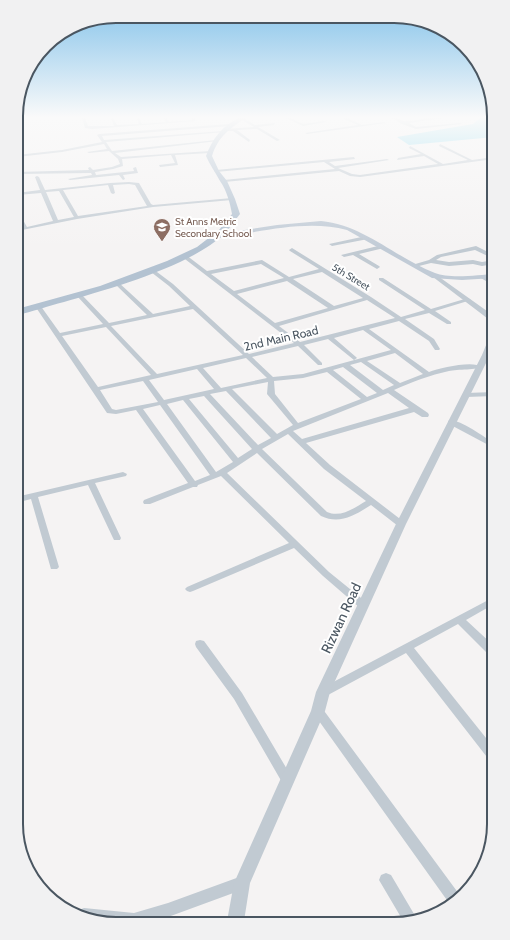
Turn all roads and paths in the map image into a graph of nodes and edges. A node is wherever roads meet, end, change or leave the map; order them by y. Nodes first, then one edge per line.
1 (121, 162) edge
2 (176, 162) edge
3 (212, 162) edge
4 (315, 162) edge
5 (326, 162) edge
6 (375, 162) edge
7 (437, 162) edge
8 (456, 162) edge
9 (441, 164) junction
10 (88, 165) dead end
11 (160, 166) dead end
12 (293, 167) dead end
13 (136, 168) dead end
14 (337, 168) junction
15 (92, 171) junction
16 (216, 171) junction
17 (23, 173) edge
18 (120, 174) junction
19 (304, 174) junction
20 (95, 176) junction
21 (37, 177) dead end
22 (70, 179) dead end
23 (123, 179) dead end
24 (224, 181) junction
25 (110, 184) junction
26 (61, 190) junction
27 (42, 191) junction
28 (23, 193) edge
29 (113, 193) dead end
30 (232, 199) junction
31 (152, 206) junction
32 (77, 218) junction
33 (56, 222) junction
34 (23, 224) edge
35 (25, 228) joint
36 (219, 236) junction
37 (366, 238) junction
38 (332, 244) dead end
39 (382, 247) junction
40 (292, 250) dead end
41 (354, 253) junction
42 (487, 254) edge
43 (344, 255) dead end
44 (184, 256) junction
45 (431, 261) junction
46 (487, 263) edge
47 (414, 264) junction
48 (377, 267) dead end
49 (323, 270) junction
50 (153, 271) junction
51 (207, 273) junction
52 (435, 276) junction
53 (483, 277) junction
54 (487, 277) edge
55 (382, 278) dead end
56 (289, 279) junction
57 (487, 280) edge
58 (118, 284) junction
59 (233, 293) junction
60 (79, 295) junction
61 (369, 298) junction
62 (468, 300) junction
63 (38, 306) junction
64 (194, 307) junction
65 (333, 308) junction
66 (23, 310) edge
67 (432, 311) junction
68 (487, 314) edge
69 (152, 316) junction
70 (400, 319) junction
71 (449, 323) dead end
72 (274, 324) junction
73 (107, 326) junction
74 (364, 328) junction
75 (59, 335) junction
76 (330, 338) junction
77 (299, 344) junction
78 (437, 349) dead end
79 (395, 351) junction
80 (487, 352) edge
81 (247, 357) junction
82 (354, 358) dead end
83 (362, 360) junction
84 (320, 364) dead end
85 (345, 365) junction
86 (479, 367) junction
87 (199, 368) junction
88 (329, 370) junction
89 (429, 375) junction
90 (155, 376) junction
91 (145, 379) junction
92 (271, 379) junction
93 (398, 385) junction
94 (228, 388) junction
95 (96, 389) junction
96 (219, 390) junction
97 (389, 390) junction
98 (382, 393) junction
99 (206, 394) junction
100 (487, 394) edge
101 (466, 396) junction
102 (185, 398) junction
103 (366, 400) junction
104 (163, 403) junction
105 (138, 408) junction
106 (416, 409) junction
107 (425, 415) dead end
108 (452, 422) junction
109 (297, 426) junction
110 (289, 430) junction
111 (276, 438) junction
112 (301, 442) junction
113 (487, 442) edge
114 (257, 449) junction
115 (238, 463) junction
116 (123, 474) dead end
117 (218, 474) junction
118 (91, 483) junction
119 (194, 485) junction
120 (34, 496) junction
121 (23, 498) edge
122 (147, 502) dead end
123 (371, 502) junction
124 (401, 524) junction
125 (117, 538) dead end
126 (295, 544) junction
127 (54, 567) dead end
128 (190, 588) dead end
129 (487, 604) edge
130 (363, 605) junction
131 (459, 619) junction
132 (200, 644) dead end
133 (487, 646) edge
134 (407, 647) junction
135 (323, 692) junction
136 (318, 711) junction
137 (487, 748) edge
138 (287, 780) junction
139 (386, 880) dead end
140 (242, 883) junction
141 (452, 896) edge
142 (408, 916) edge
143 (144, 917) edge
144 (236, 917) edge

1 - 15 street
2 - 11 street
3 - 16 main road
4 - 16 street
5 - 14 street
6 - 14 street
7 - 9 street
8 - 9 street
9 - 14 street
10 - 15 street
12 - 19 street
13 - 18 street
14 - 19 street
15 - 17 street
15 - 20 street
16 - 24 main road
18 - 20 street
18 - 23 street
19 - 24 street
20 - 22 street
21 - 27 street
24 - 30 main road
25 - 26 street
25 - 29 street
25 - 31 street
26 - 27 street
26 - 32 street
27 - 28 street
27 - 33 street
30 - 31 street
30 - 36 main road
31 - 32 street
32 - 33 street
33 - 35 street
34 - 35 street
36 - 37 main road
36 - 44 main road
37 - 38 street
37 - 39 main road
39 - 41 street
39 - 47 main road
40 - 49 street, 5th Street
41 - 43 street
41 - 48 street
42 - 45 street
44 - 50 main road
44 - 51 street
45 - 46 street
45 - 47 street
47 - 52 main road
49 - 56 street
49 - 61 street, 5th Street
50 - 58 main road
50 - 64 street
51 - 56 street
51 - 59 street
52 - 53 main road
52 - 62 street
53 - 54 main road
53 - 57 street
55 - 67 street
56 - 59 street
56 - 65 street
58 - 60 main road
58 - 69 street
59 - 72 street
60 - 63 main road
60 - 73 street
61 - 65 street
61 - 70 street, 5th Street
62 - 67 street, 2nd Main Road
62 - 68 street
63 - 66 main road
63 - 75 street
64 - 69 street
64 - 81 street
65 - 72 street
67 - 70 street, 2nd Main Road
67 - 71 street
69 - 73 street
70 - 74 street, 2nd Main Road
70 - 78 street, 5th Street
72 - 77 street
73 - 75 street
73 - 90 street
74 - 76 street, 2nd Main Road
74 - 79 street
75 - 95 street
76 - 77 street, 2nd Main Road
76 - 82 street
77 - 81 street, 2nd Main Road
77 - 84 street
79 - 83 street
79 - 89 street
80 - 86 street, Rizwan Road
81 - 87 street, 2nd Main Road
81 - 92 street
83 - 85 street
83 - 93 street
85 - 88 street
85 - 98 street
86 - 89 street
86 - 101 street, Rizwan Road
87 - 90 street, 2nd Main Road
87 - 96 street
88 - 92 street
88 - 103 street
89 - 93 street
90 - 91 street, 2nd Main Road
91 - 95 street, 2nd Main Road
91 - 104 street
92 - 94 street
92 - 109 street
93 - 97 street
94 - 96 street
94 - 111 street
95 - 105 street
96 - 99 street
97 - 98 street
97 - 106 street
98 - 103 street
99 - 102 street
99 - 114 street
100 - 101 street
101 - 108 street, Rizwan Road
102 - 104 street
102 - 115 street
103 - 109 street
104 - 105 street
104 - 117 street
105 - 119 street
106 - 107 street
106 - 112 street
108 - 113 street
108 - 124 street, Rizwan Road
109 - 110 street
110 - 111 street
110 - 112 street
111 - 114 street
112 - 123 street
114 - 115 street
114 - 123 street
115 - 117 street
116 - 118 street
117 - 119 street
117 - 126 street
118 - 120 street
118 - 125 street
119 - 122 street
120 - 121 street
120 - 127 street
123 - 124 street
124 - 130 street, Rizwan Road
126 - 128 street
126 - 130 street
129 - 131 street
130 - 135 street, Rizwan Road
131 - 133 street
131 - 134 street
132 - 138 street
134 - 135 street
134 - 137 street
135 - 136 street, Rizwan Road
136 - 138 street, Rizwan Road
136 - 141 street
138 - 140 street, Rizwan Road
139 - 142 street
140 - 143 street
140 - 144 street, Rizwan Road

